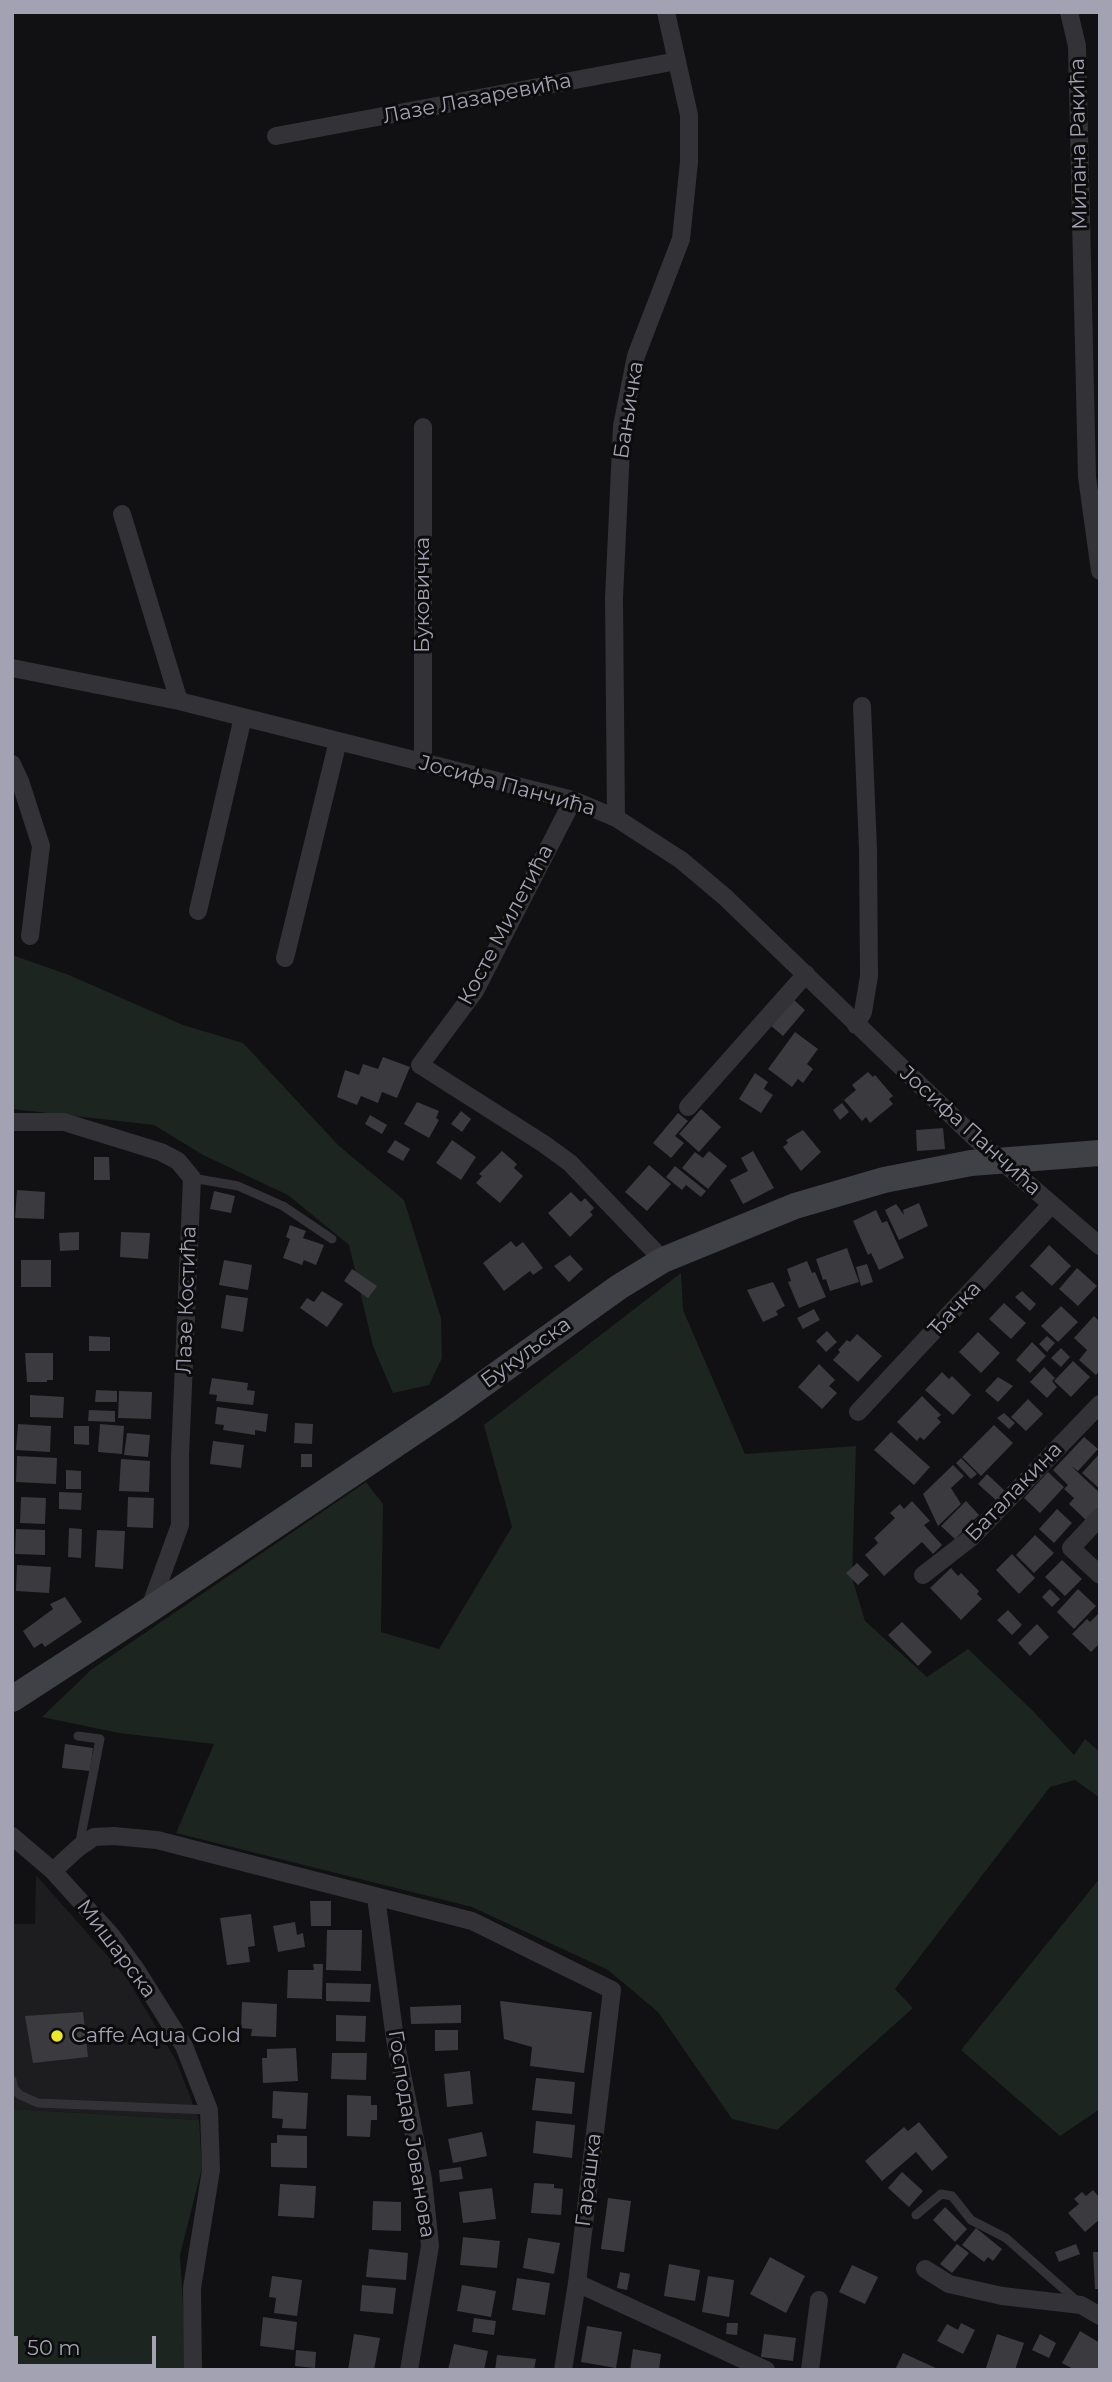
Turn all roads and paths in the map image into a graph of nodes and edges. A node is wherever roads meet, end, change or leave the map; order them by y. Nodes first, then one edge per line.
1 (666, 12) edge
2 (1069, 12) edge
3 (677, 61) junction
4 (276, 136) dead end
5 (423, 428) dead end
6 (1093, 477) edge
7 (122, 514) dead end
8 (1100, 571) edge
9 (12, 668) edge
10 (179, 701) junction
11 (862, 706) dead end
12 (243, 717) junction
13 (338, 741) junction
14 (424, 763) junction
15 (12, 764) edge
16 (573, 800) junction
17 (616, 818) junction
18 (198, 911) dead end
19 (30, 936) dead end
20 (285, 958) dead end
21 (806, 974) junction
22 (856, 1025) junction
23 (688, 1107) dead end
24 (12, 1122) edge
25 (1100, 1153) edge
26 (1000, 1161) junction
27 (192, 1178) junction
28 (1051, 1205) junction
29 (332, 1239) dead end
30 (1100, 1245) edge
31 (663, 1260) junction
32 (1100, 1404) edge
33 (858, 1412) dead end
34 (1100, 1517) edge
35 (923, 1575) dead end
36 (1100, 1575) edge
37 (149, 1610) junction
38 (12, 1699) edge
39 (78, 1736) dead end
40 (12, 1836) edge
41 (78, 1848) junction
42 (53, 1871) junction
43 (376, 1897) junction
44 (12, 2081) edge
45 (209, 2110) junction
46 (916, 2215) dead end
47 (925, 2269) dead end
48 (577, 2283) junction
49 (819, 2300) dead end
50 (1081, 2305) junction
51 (1100, 2316) edge
52 (193, 2370) edge
53 (409, 2370) edge
54 (563, 2370) edge
55 (765, 2370) edge
56 (810, 2370) edge

1 - 3 street, Бањичка
2 - 6 street, Милана Ракића
3 - 4 street, Лазе Лазаревића
3 - 17 street, Бањичка
5 - 14 street, Буковичка
6 - 8 street, Милана Ракића
7 - 10 street
9 - 10 street, Јосифа Панчића
10 - 12 street, Јосифа Панчића
11 - 22 street
12 - 13 street, Јосифа Панчића
12 - 18 street
13 - 14 street, Јосифа Панчића
13 - 20 street
14 - 16 street, Јосифа Панчића
15 - 19 street
16 - 17 street, Јосифа Панчића
16 - 31 street, Косте Милетића
17 - 21 street, Јосифа Панчића
21 - 22 street, Јосифа Панчића
21 - 23 street
22 - 26 street, Јосифа Панчића
24 - 27 street
25 - 26 main road, Букуљска
26 - 28 street, Јосифа Панчића
26 - 31 main road, Букуљска
27 - 29 lane
27 - 37 street, Лазе Костића
28 - 30 street, Јосифа Панчића
28 - 33 street, Ђачка
31 - 37 main road, Букуљска
32 - 35 street, Баталакина
34 - 36 street
37 - 38 main road, Букуљска
39 - 41 lane
40 - 42 street, Мишарска
41 - 42 street
41 - 43 street
42 - 45 street, Мишарска
43 - 48 street, Гарашка
43 - 53 street, Господар Јованова
44 - 45 lane
45 - 52 street, Мишарска
46 - 50 lane
47 - 50 street
48 - 54 street, Гарашка
48 - 55 street
49 - 56 street
50 - 51 street

